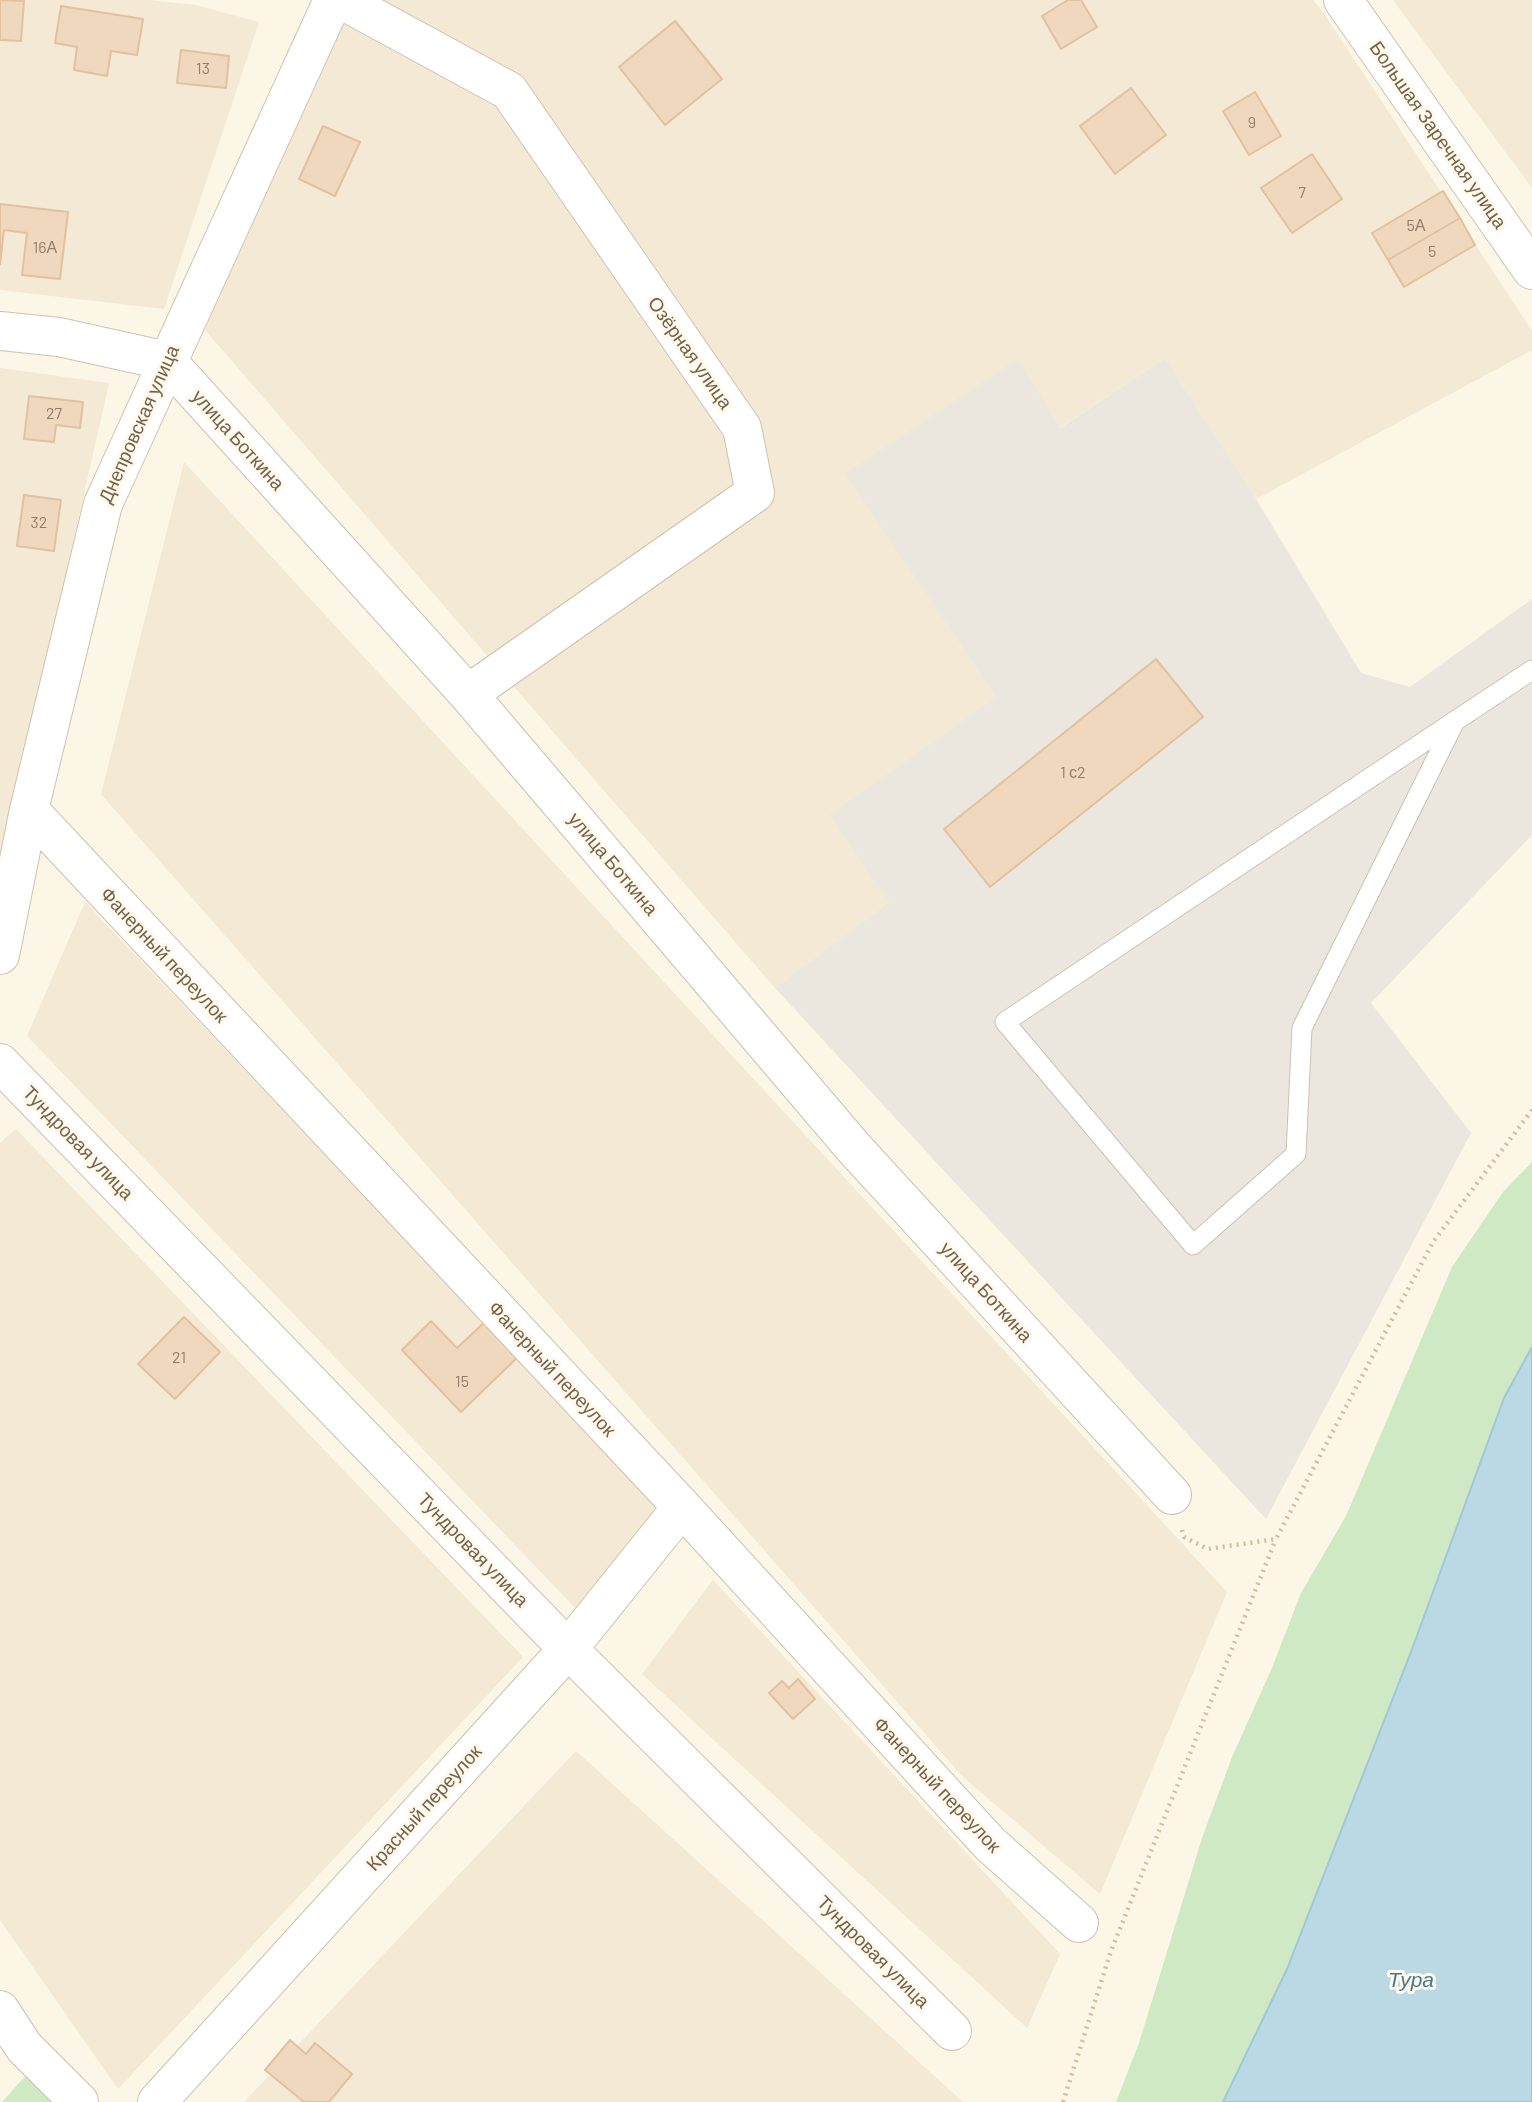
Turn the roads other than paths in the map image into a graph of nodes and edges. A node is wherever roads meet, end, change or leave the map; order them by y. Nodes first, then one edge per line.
1 (333, 0) edge
2 (342, 0) edge
3 (1343, 0) edge
4 (1532, 270) edge
5 (0, 331) edge
6 (167, 361) junction
7 (1532, 670) edge
8 (468, 694) junction
9 (1455, 721) junction
10 (29, 810) junction
11 (0, 955) edge
12 (0, 1063) edge
13 (1172, 1495) road end
14 (682, 1507) junction
15 (568, 1649) junction
16 (1079, 1923) dead end
17 (0, 2010) edge
18 (952, 2031) dead end
19 (79, 2102) edge
20 (158, 2102) edge

1 - 6 street, Днепровская улица
2 - 8 street, Озёрная улица
3 - 4 street, Большая Заречная улица
5 - 6 street
6 - 8 street, улица Боткина
6 - 10 street, Днепровская улица
7 - 9 lane
8 - 13 street, улица Боткина
9 - 9 lane
10 - 11 street, Днепровская улица
10 - 14 street, Фанерный переулок
12 - 15 street, Тундровая улица
14 - 15 street, Красный переулок
14 - 16 street, Фанерный переулок
15 - 18 street, Тундровая улица
15 - 20 street, Красный переулок
17 - 19 street

